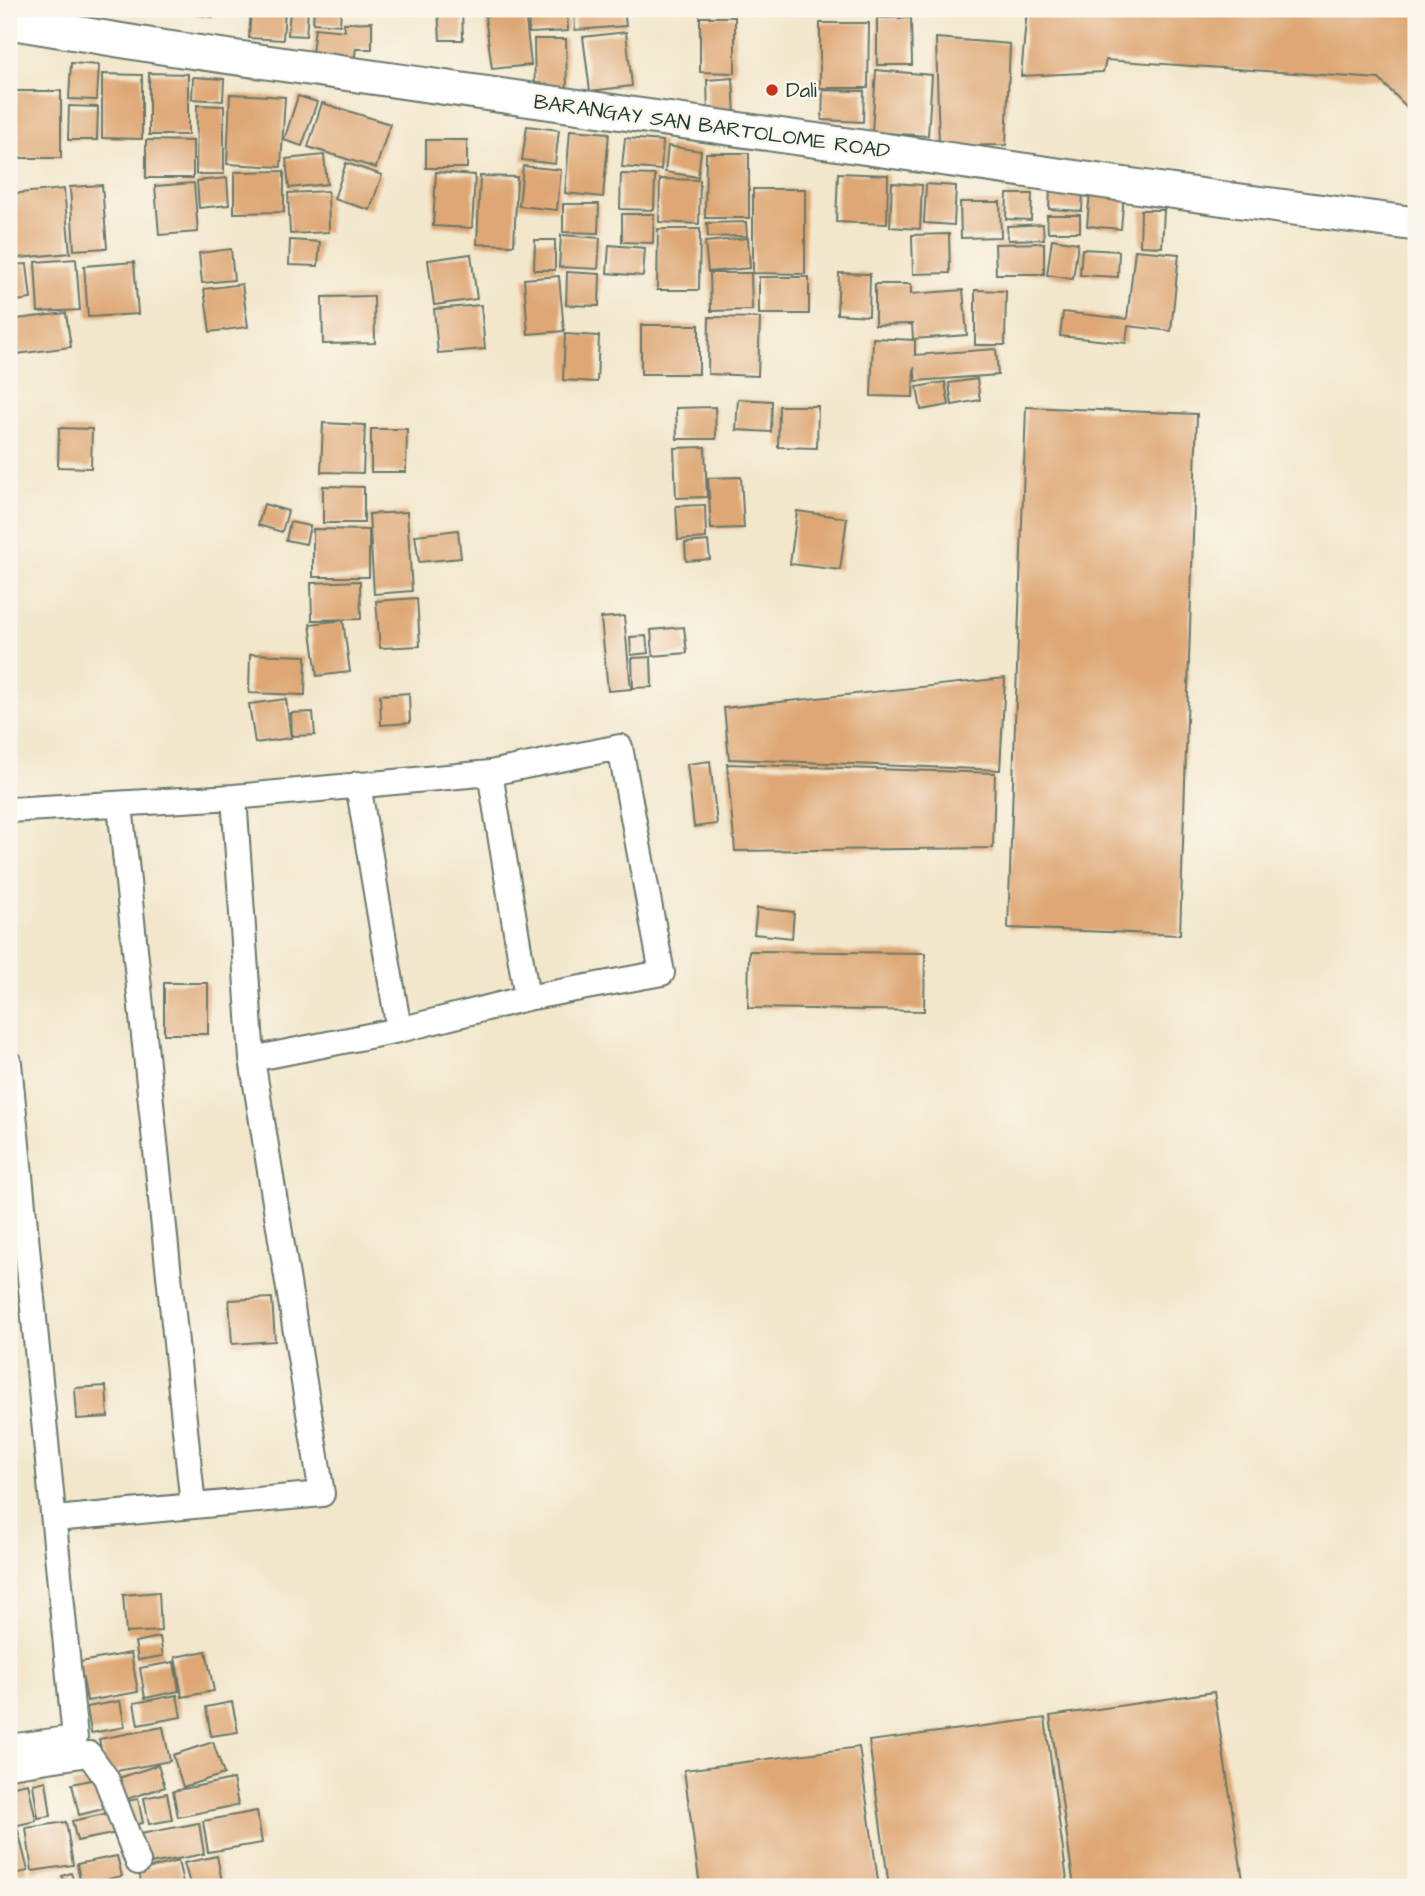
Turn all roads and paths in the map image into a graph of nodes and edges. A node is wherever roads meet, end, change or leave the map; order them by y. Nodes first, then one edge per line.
1 (9, 22) edge
2 (1416, 224) edge
3 (490, 773) junction
4 (358, 784) junction
5 (234, 797) junction
6 (120, 805) junction
7 (9, 810) edge
8 (527, 998) junction
9 (399, 1030) junction
10 (252, 1059) junction
11 (9, 1076) edge
12 (193, 1506) junction
13 (55, 1519) junction
14 (9, 1746) edge
15 (9, 1766) edge
16 (138, 1862) dead end

1 - 2 street, BARANGAY SAN BARTOLOME ROAD
3 - 4 street
3 - 8 street
3 - 8 street
4 - 5 street
4 - 9 street
5 - 6 street
5 - 10 street
6 - 7 street
6 - 12 street
8 - 9 street
9 - 10 street
10 - 12 street
11 - 13 street
12 - 13 street
13 - 14 street
15 - 16 street

